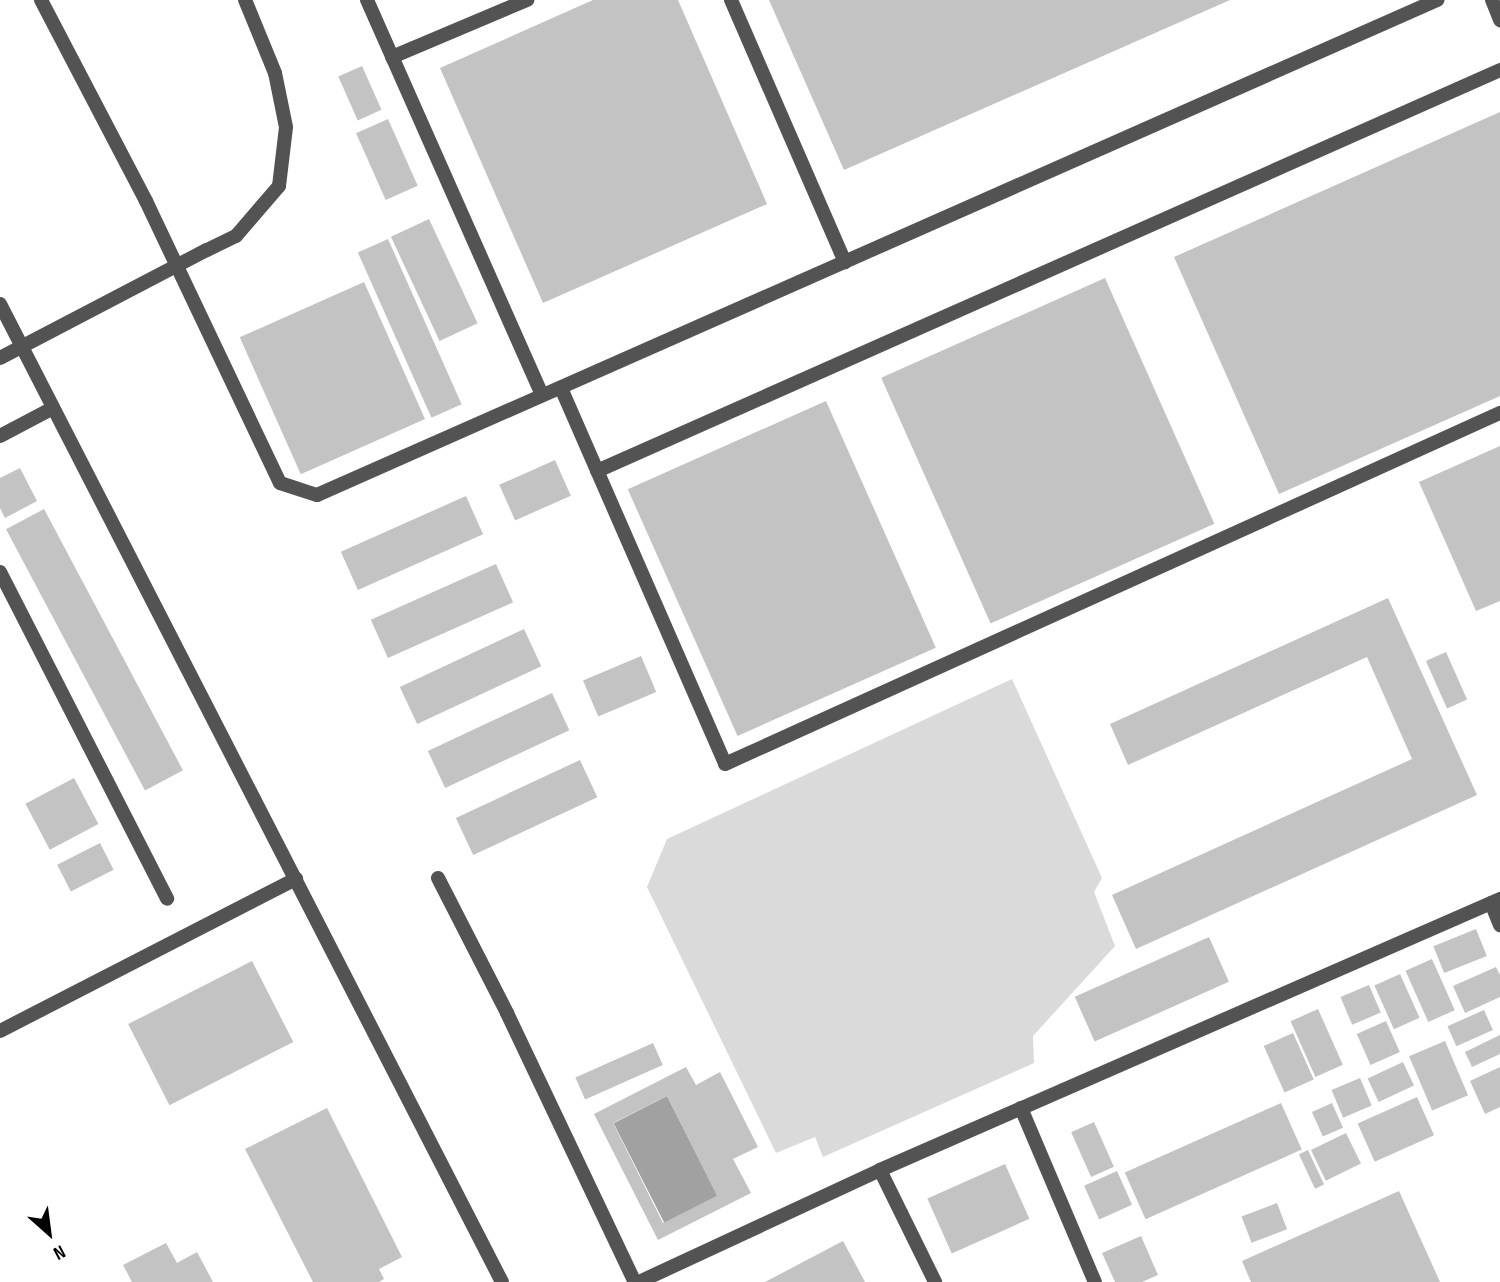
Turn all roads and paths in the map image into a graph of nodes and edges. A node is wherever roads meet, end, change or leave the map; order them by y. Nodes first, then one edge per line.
1 (41, 0) edge
2 (245, 0) edge
3 (367, 0) edge
4 (527, 0) edge
5 (731, 0) edge
6 (1437, 0) edge
7 (1492, 0) edge
8 (1500, 20) edge
9 (392, 57) junction
10 (1500, 70) edge
11 (845, 262) junction
12 (0, 304) edge
13 (0, 358) edge
14 (561, 388) junction
15 (542, 395) junction
16 (53, 408) junction
17 (1500, 413) edge
18 (0, 436) edge
19 (597, 471) junction
20 (0, 572) edge
21 (438, 878) dead end
22 (296, 880) junction
23 (167, 899) dead end
24 (1495, 901) edge
25 (1500, 925) edge
26 (0, 1031) edge
27 (1021, 1108) junction
28 (880, 1170) junction
29 (502, 1282) edge
30 (637, 1282) edge
31 (935, 1282) edge
32 (1096, 1282) edge

1 - 15 street
2 - 13 street, bridge
3 - 9 street
4 - 9 street
5 - 11 street
6 - 11 street
7 - 8 street
9 - 15 street
10 - 19 street
11 - 14 street
12 - 16 street
14 - 15 street
14 - 19 street
16 - 18 street
16 - 22 street
17 - 19 street
20 - 23 street
21 - 30 street
22 - 26 street
22 - 29 street
24 - 25 street
24 - 27 street
27 - 28 street
27 - 32 street
28 - 30 street
28 - 31 street

